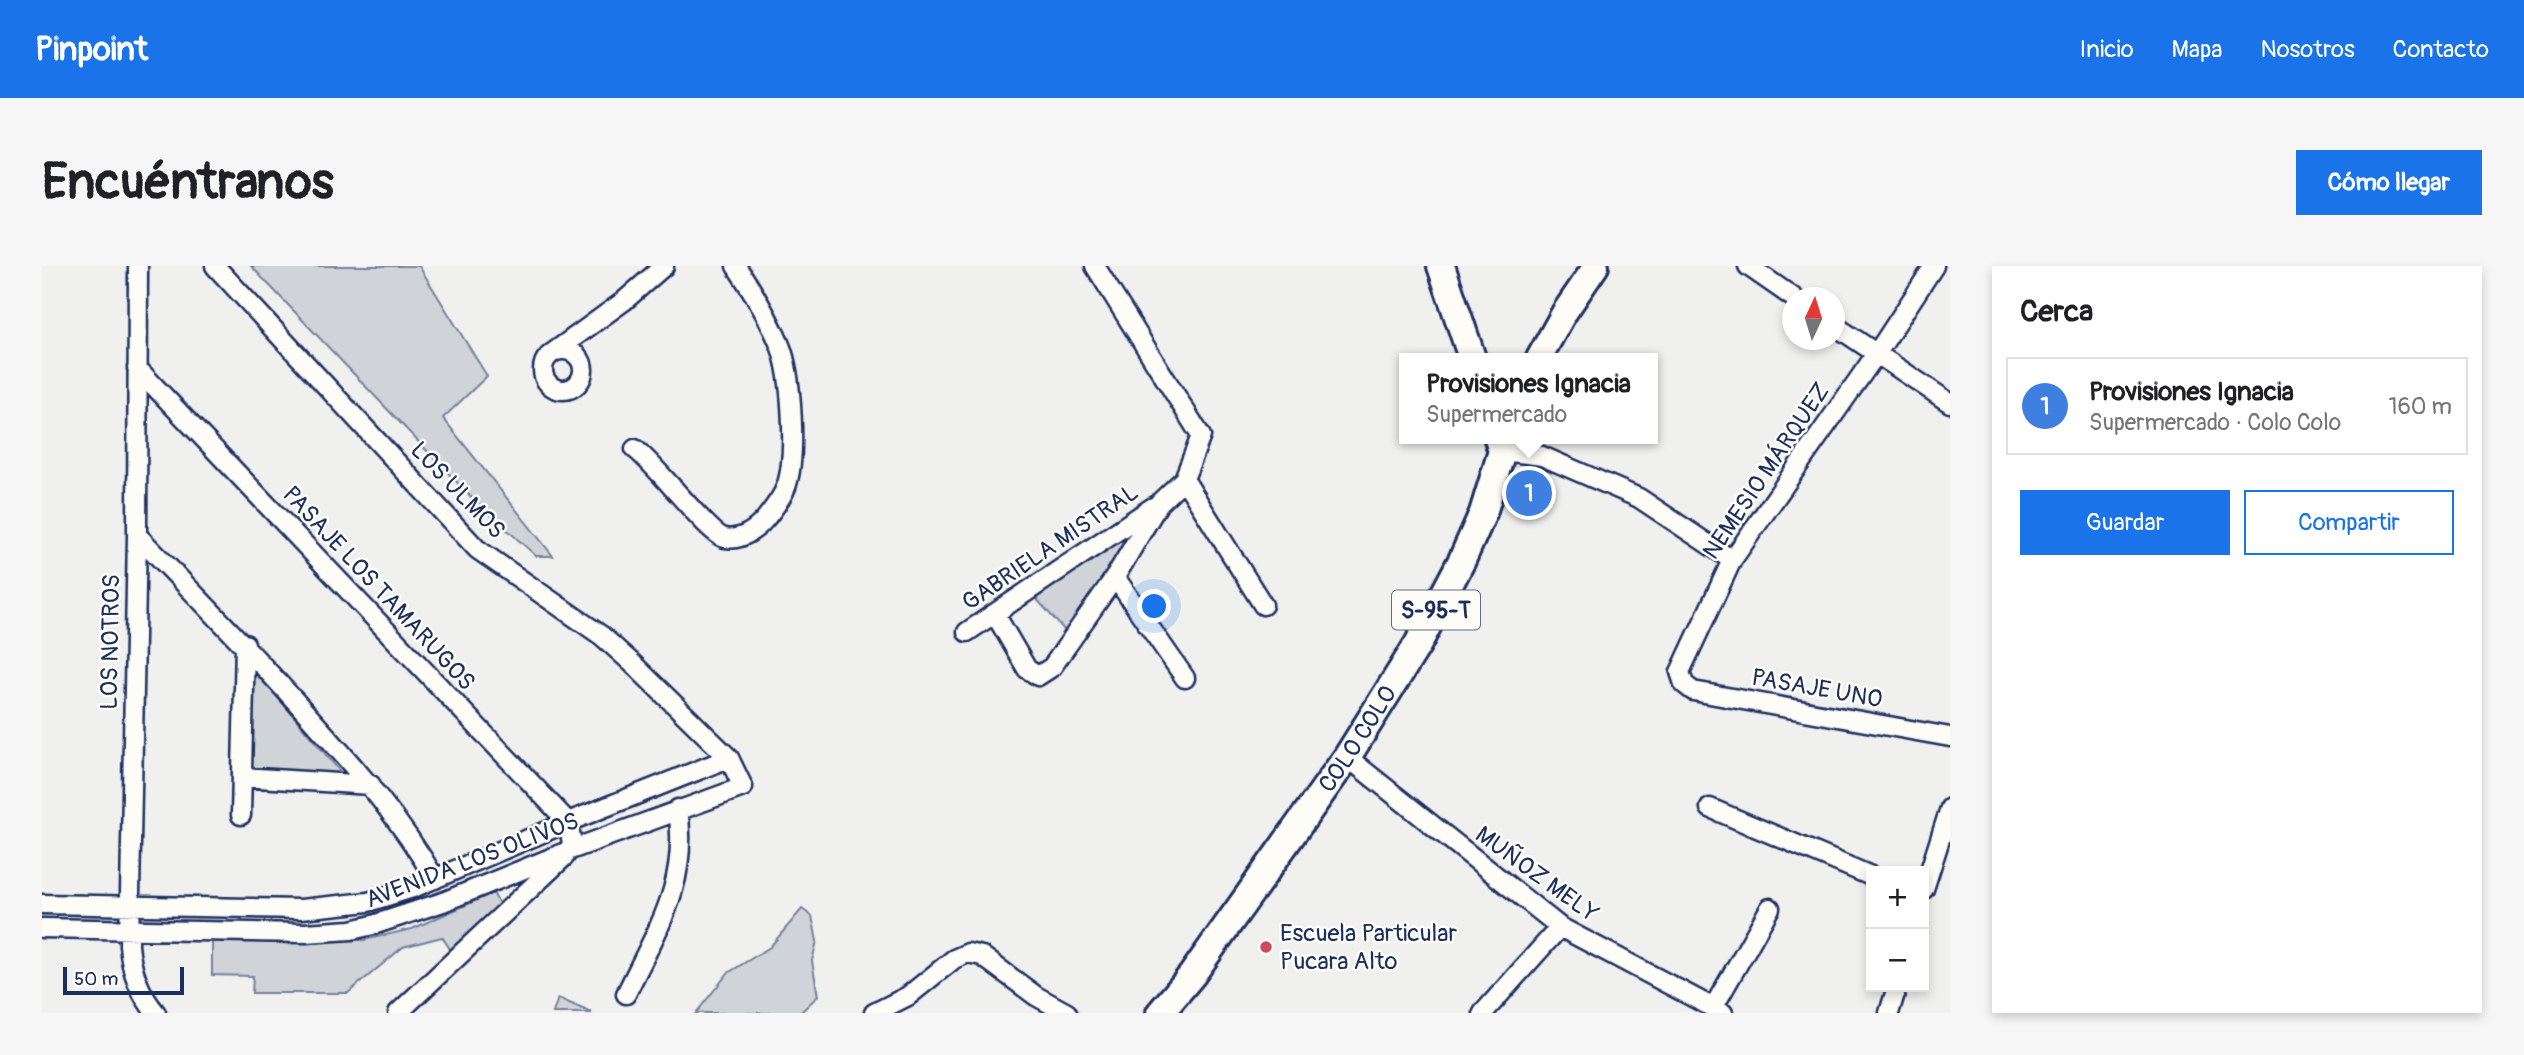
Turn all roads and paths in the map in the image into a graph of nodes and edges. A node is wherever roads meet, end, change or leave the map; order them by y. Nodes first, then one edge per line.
1 (138, 266) edge
2 (215, 266) edge
3 (664, 266) edge
4 (736, 266) edge
5 (1096, 266) edge
6 (1441, 266) edge
7 (1595, 266) edge
8 (1748, 266) edge
9 (1933, 266) edge
10 (1950, 275) edge
11 (1782, 290) edge
12 (1845, 332) edge
13 (1470, 353) edge
14 (1542, 353) edge
15 (551, 354) dead end
16 (1877, 354) junction
17 (137, 368) junction
18 (1950, 403) edge
19 (1502, 444) edge
20 (1505, 444) edge
21 (635, 449) dead end
22 (1184, 479) junction
23 (1159, 503) junction
24 (136, 535) junction
25 (1732, 560) junction
26 (1115, 577) junction
27 (1263, 606) dead end
28 (995, 614) junction
29 (967, 632) dead end
30 (245, 645) junction
31 (1185, 678) dead end
32 (1681, 678) joint
33 (1950, 737) edge
34 (1347, 757) junction
35 (729, 758) junction
36 (242, 777) junction
37 (370, 785) junction
38 (743, 787) joint
39 (1710, 808) dead end
40 (1950, 808) edge
41 (678, 809) junction
42 (241, 815) dead end
43 (568, 822) junction
44 (573, 849) junction
45 (1929, 873) edge
46 (1866, 874) edge
47 (435, 878) junction
48 (42, 904) edge
49 (130, 906) junction
50 (1770, 908) dead end
51 (1560, 927) junction
52 (42, 928) edge
53 (129, 929) junction
54 (1895, 992) edge
55 (626, 995) dead end
56 (1718, 1011) edge
57 (156, 1013) edge
58 (398, 1013) edge
59 (874, 1013) edge
60 (1067, 1013) edge
61 (1160, 1013) edge
62 (1483, 1013) edge
63 (1889, 1013) edge

1 - 17 street, LOS NOTROS
2 - 35 street, LOS ULMOS
3 - 15 street
4 - 21 street
5 - 22 street
6 - 13 main road
7 - 14 main road
8 - 11 street
9 - 10 street
9 - 16 street, NEMESIO MÁRQUEZ
12 - 16 street
16 - 18 street
16 - 25 street, NEMESIO MÁRQUEZ
17 - 24 street, LOS NOTROS
17 - 43 street, PASAJE LOS TAMARUGOS
19 - 34 main road, COLO COLO / S-95-T
20 - 25 street
22 - 23 street
22 - 27 street
23 - 26 street
23 - 28 street, GABRIELA MISTRAL
24 - 30 street
24 - 49 street, LOS NOTROS
25 - 32 street, NEMESIO MÁRQUEZ
26 - 28 street
26 - 31 street
28 - 29 street, GABRIELA MISTRAL
30 - 36 street
30 - 37 street
32 - 33 street, PASAJE UNO
34 - 51 street, MUÑOZ MELY
34 - 61 main road, COLO COLO / S-95-T
35 - 38 street, LOS ULMOS
35 - 43 street, AVENIDA LOS OLIVOS
36 - 37 street
36 - 42 street
37 - 47 street
38 - 41 street, AVENIDA LOS OLIVOS
39 - 46 street
40 - 45 street
41 - 44 street, AVENIDA LOS OLIVOS
41 - 55 street
43 - 44 street
43 - 47 street, AVENIDA LOS OLIVOS
44 - 53 street, AVENIDA LOS OLIVOS
44 - 58 street
47 - 49 street, AVENIDA LOS OLIVOS
48 - 49 street, AVENIDA LOS OLIVOS
49 - 53 street, LOS NOTROS
50 - 56 street, MUÑOZ MELY
51 - 56 street, MUÑOZ MELY
51 - 62 street
52 - 53 street, AVENIDA LOS OLIVOS
53 - 57 street, LOS NOTROS
54 - 63 street
59 - 60 street

